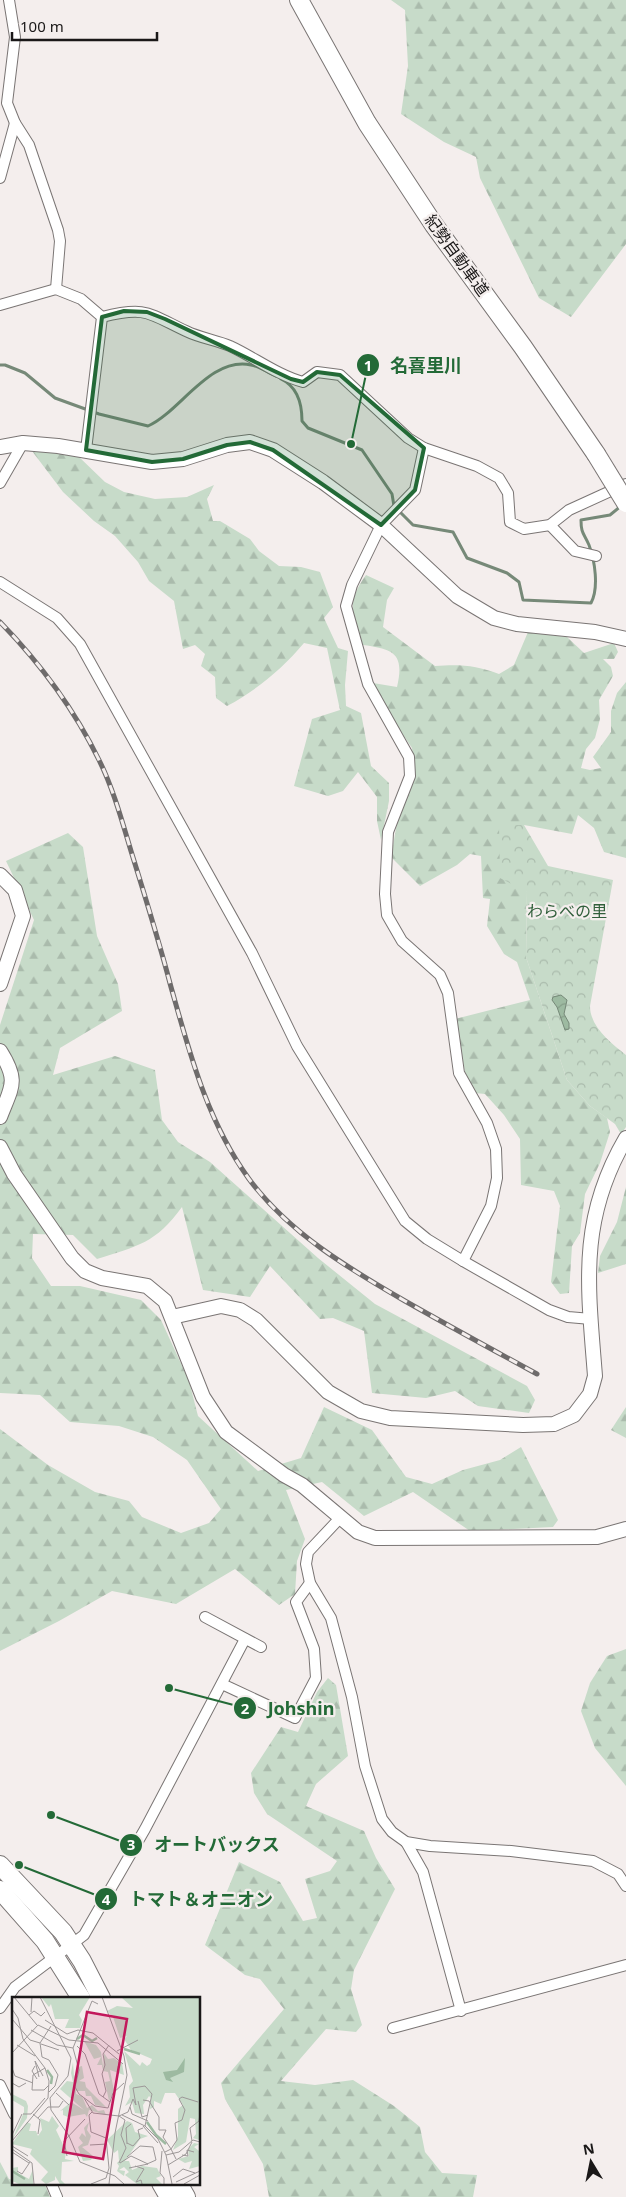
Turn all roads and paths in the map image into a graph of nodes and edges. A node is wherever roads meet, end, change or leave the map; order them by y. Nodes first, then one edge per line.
1 (9, 0) edge
2 (299, 0) edge
3 (15, 123) junction
4 (0, 178) edge
5 (56, 289) junction
6 (0, 305) edge
7 (102, 316) junction
8 (23, 443) junction
9 (0, 447) edge
10 (424, 448) junction
11 (86, 450) junction
12 (0, 483) edge
13 (626, 484) edge
14 (626, 503) edge
15 (381, 524) junction
16 (550, 525) junction
17 (596, 556) dead end
18 (0, 582) edge
19 (626, 639) edge
20 (0, 875) edge
21 (0, 984) edge
22 (0, 1051) edge
23 (0, 1117) edge
24 (626, 1138) edge
25 (0, 1147) edge
26 (463, 1261) junction
27 (172, 1317) junction
28 (591, 1319) junction
29 (340, 1518) junction
30 (626, 1529) edge
31 (310, 1583) junction
32 (205, 1617) dead end
33 (245, 1639) junction
34 (261, 1647) dead end
35 (222, 1684) junction
36 (406, 1842) junction
37 (0, 1865) edge
38 (0, 1879) edge
39 (626, 1886) edge
40 (0, 1890) edge
41 (0, 1904) edge
42 (61, 1953) junction
43 (626, 1964) edge
44 (73, 1997) edge
45 (81, 1997) edge
46 (93, 1997) edge
47 (100, 1997) edge
48 (0, 2008) edge
49 (461, 2011) junction
50 (393, 2028) dead end
51 (0, 2085) edge
52 (12, 2110) edge
53 (51, 2184) edge
54 (162, 2184) edge
55 (179, 2184) edge
56 (57, 2197) edge
57 (169, 2197) edge
58 (186, 2197) edge

1 - 3 street
2 - 14 highway, 紀勢自動車道, bridge
3 - 4 street
3 - 5 street
5 - 6 street
5 - 7 street
7 - 10 street
7 - 11 street
8 - 9 street
8 - 11 street
8 - 12 street
10 - 15 street
10 - 16 street
11 - 15 street
13 - 16 street
15 - 19 street
15 - 26 street
16 - 17 street
18 - 26 street
20 - 21 street
22 - 23 street
24 - 28 street
25 - 27 street
26 - 28 street
27 - 28 street
27 - 29 street
29 - 30 street
29 - 31 street
31 - 35 street
31 - 36 street
32 - 33 street
33 - 34 street
33 - 35 street
35 - 42 street
36 - 39 street
36 - 49 street
37 - 42 highway
38 - 42 highway
40 - 42 highway
41 - 42 highway
42 - 44 highway
42 - 45 highway
42 - 46 highway
42 - 47 highway
42 - 48 street
43 - 49 street
49 - 50 street
51 - 52 street
53 - 56 street
54 - 57 highway
55 - 58 highway

